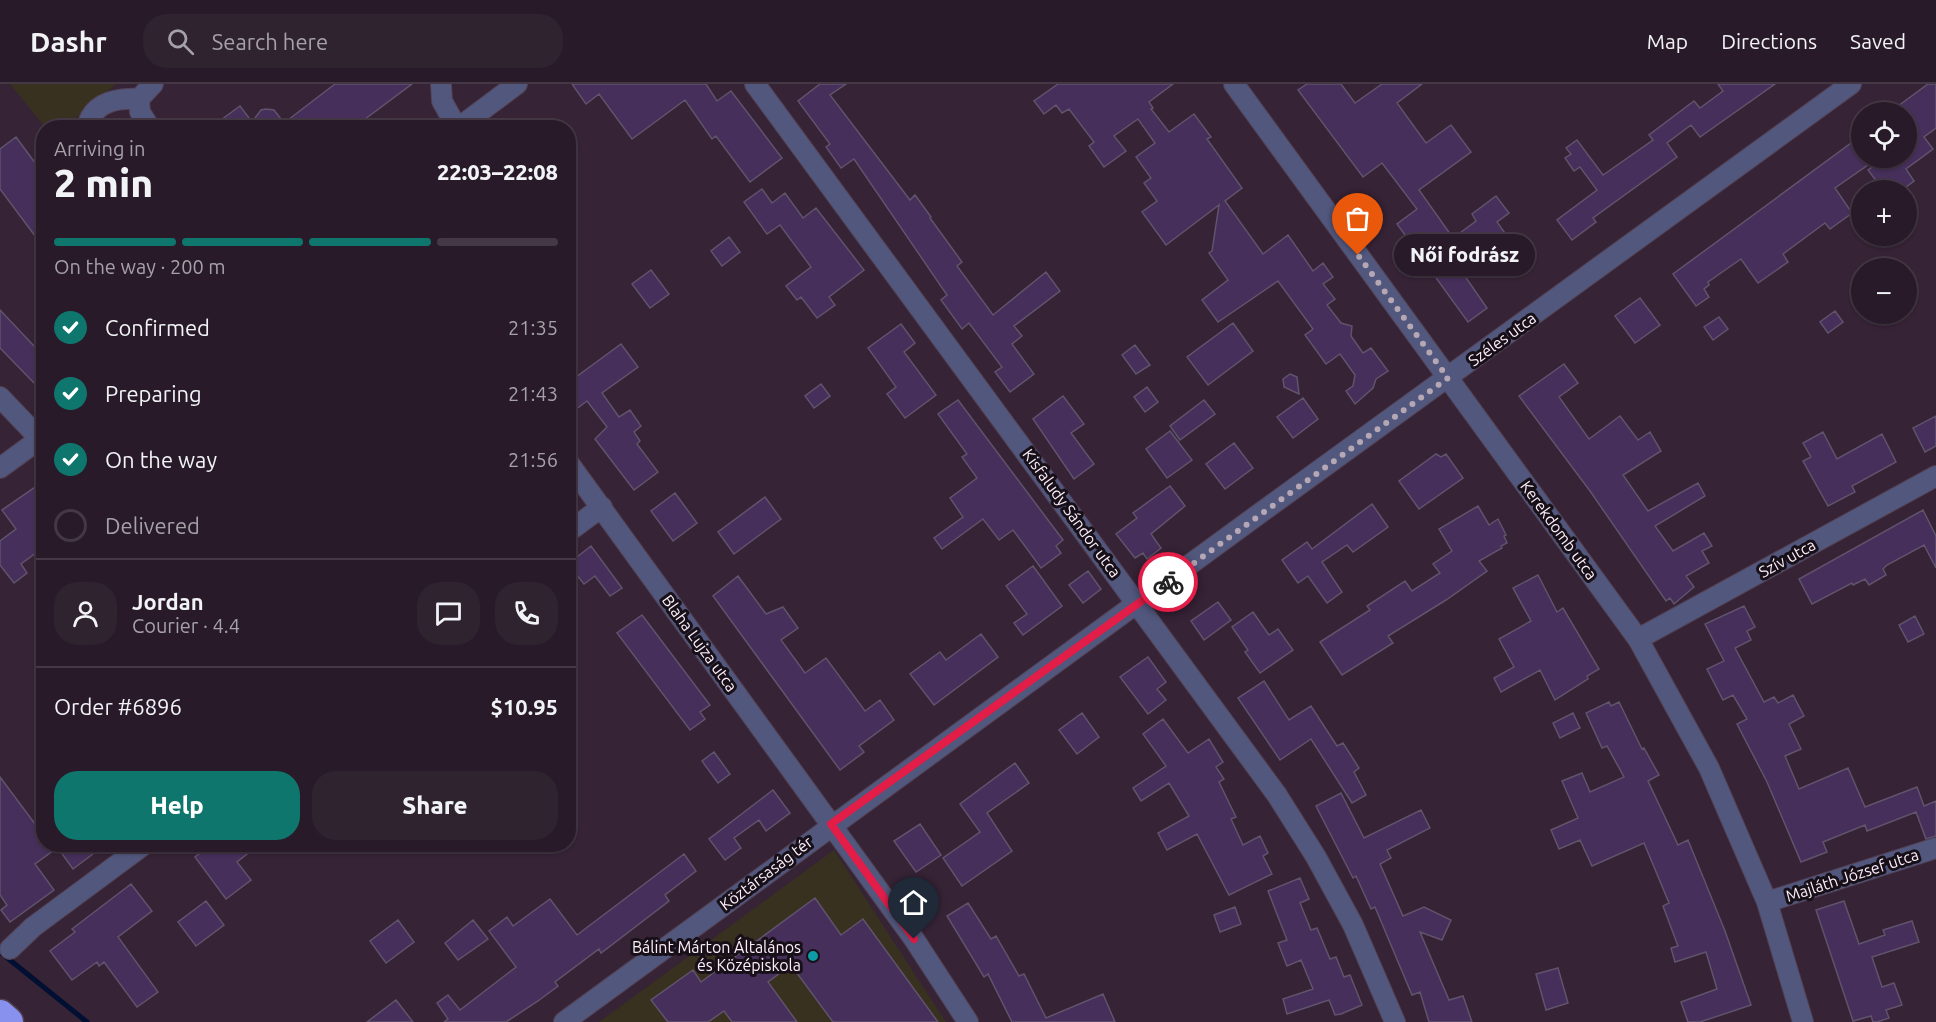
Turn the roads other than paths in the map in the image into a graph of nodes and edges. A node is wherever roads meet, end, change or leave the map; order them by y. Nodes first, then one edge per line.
1 (153, 84) edge
2 (441, 84) edge
3 (518, 84) edge
4 (755, 84) edge
5 (1234, 84) edge
6 (1851, 84) edge
7 (139, 99) junction
8 (89, 120) edge
9 (144, 120) edge
10 (453, 120) edge
11 (469, 120) edge
12 (1448, 378) junction
13 (0, 397) edge
14 (36, 431) edge
15 (36, 441) edge
16 (0, 468) edge
17 (576, 473) edge
18 (1936, 476) edge
19 (602, 507) junction
20 (576, 526) edge
21 (1139, 603) junction
22 (1638, 639) junction
23 (831, 824) junction
24 (1936, 848) edge
25 (134, 852) edge
26 (1767, 902) junction
27 (10, 949) dead end
28 (0, 1015) edge
29 (8, 1022) edge
30 (564, 1022) edge
31 (968, 1022) edge
32 (1395, 1022) edge
33 (1803, 1022) edge

1 - 7 street
2 - 10 street
3 - 11 street
4 - 21 street, Kisfaludy Sándor utca
5 - 12 street, Kerekdomb utca
6 - 12 street, Széles utca
7 - 8 street
7 - 9 street
12 - 21 street, Széles utca
12 - 22 street, Kerekdomb utca
13 - 14 street
15 - 16 street
17 - 19 street, Blaha Lujza utca
18 - 22 street, Szív utca
19 - 20 street
19 - 23 street, Blaha Lujza utca
21 - 23 street, Széles utca
21 - 32 street, Kisfaludy Sándor utca
22 - 26 street, Kerekdomb utca
23 - 30 street, Köztársaság tér
23 - 31 street
24 - 26 street, Majláth József utca
25 - 27 street
26 - 33 street, Kerekdomb utca
28 - 29 highway

